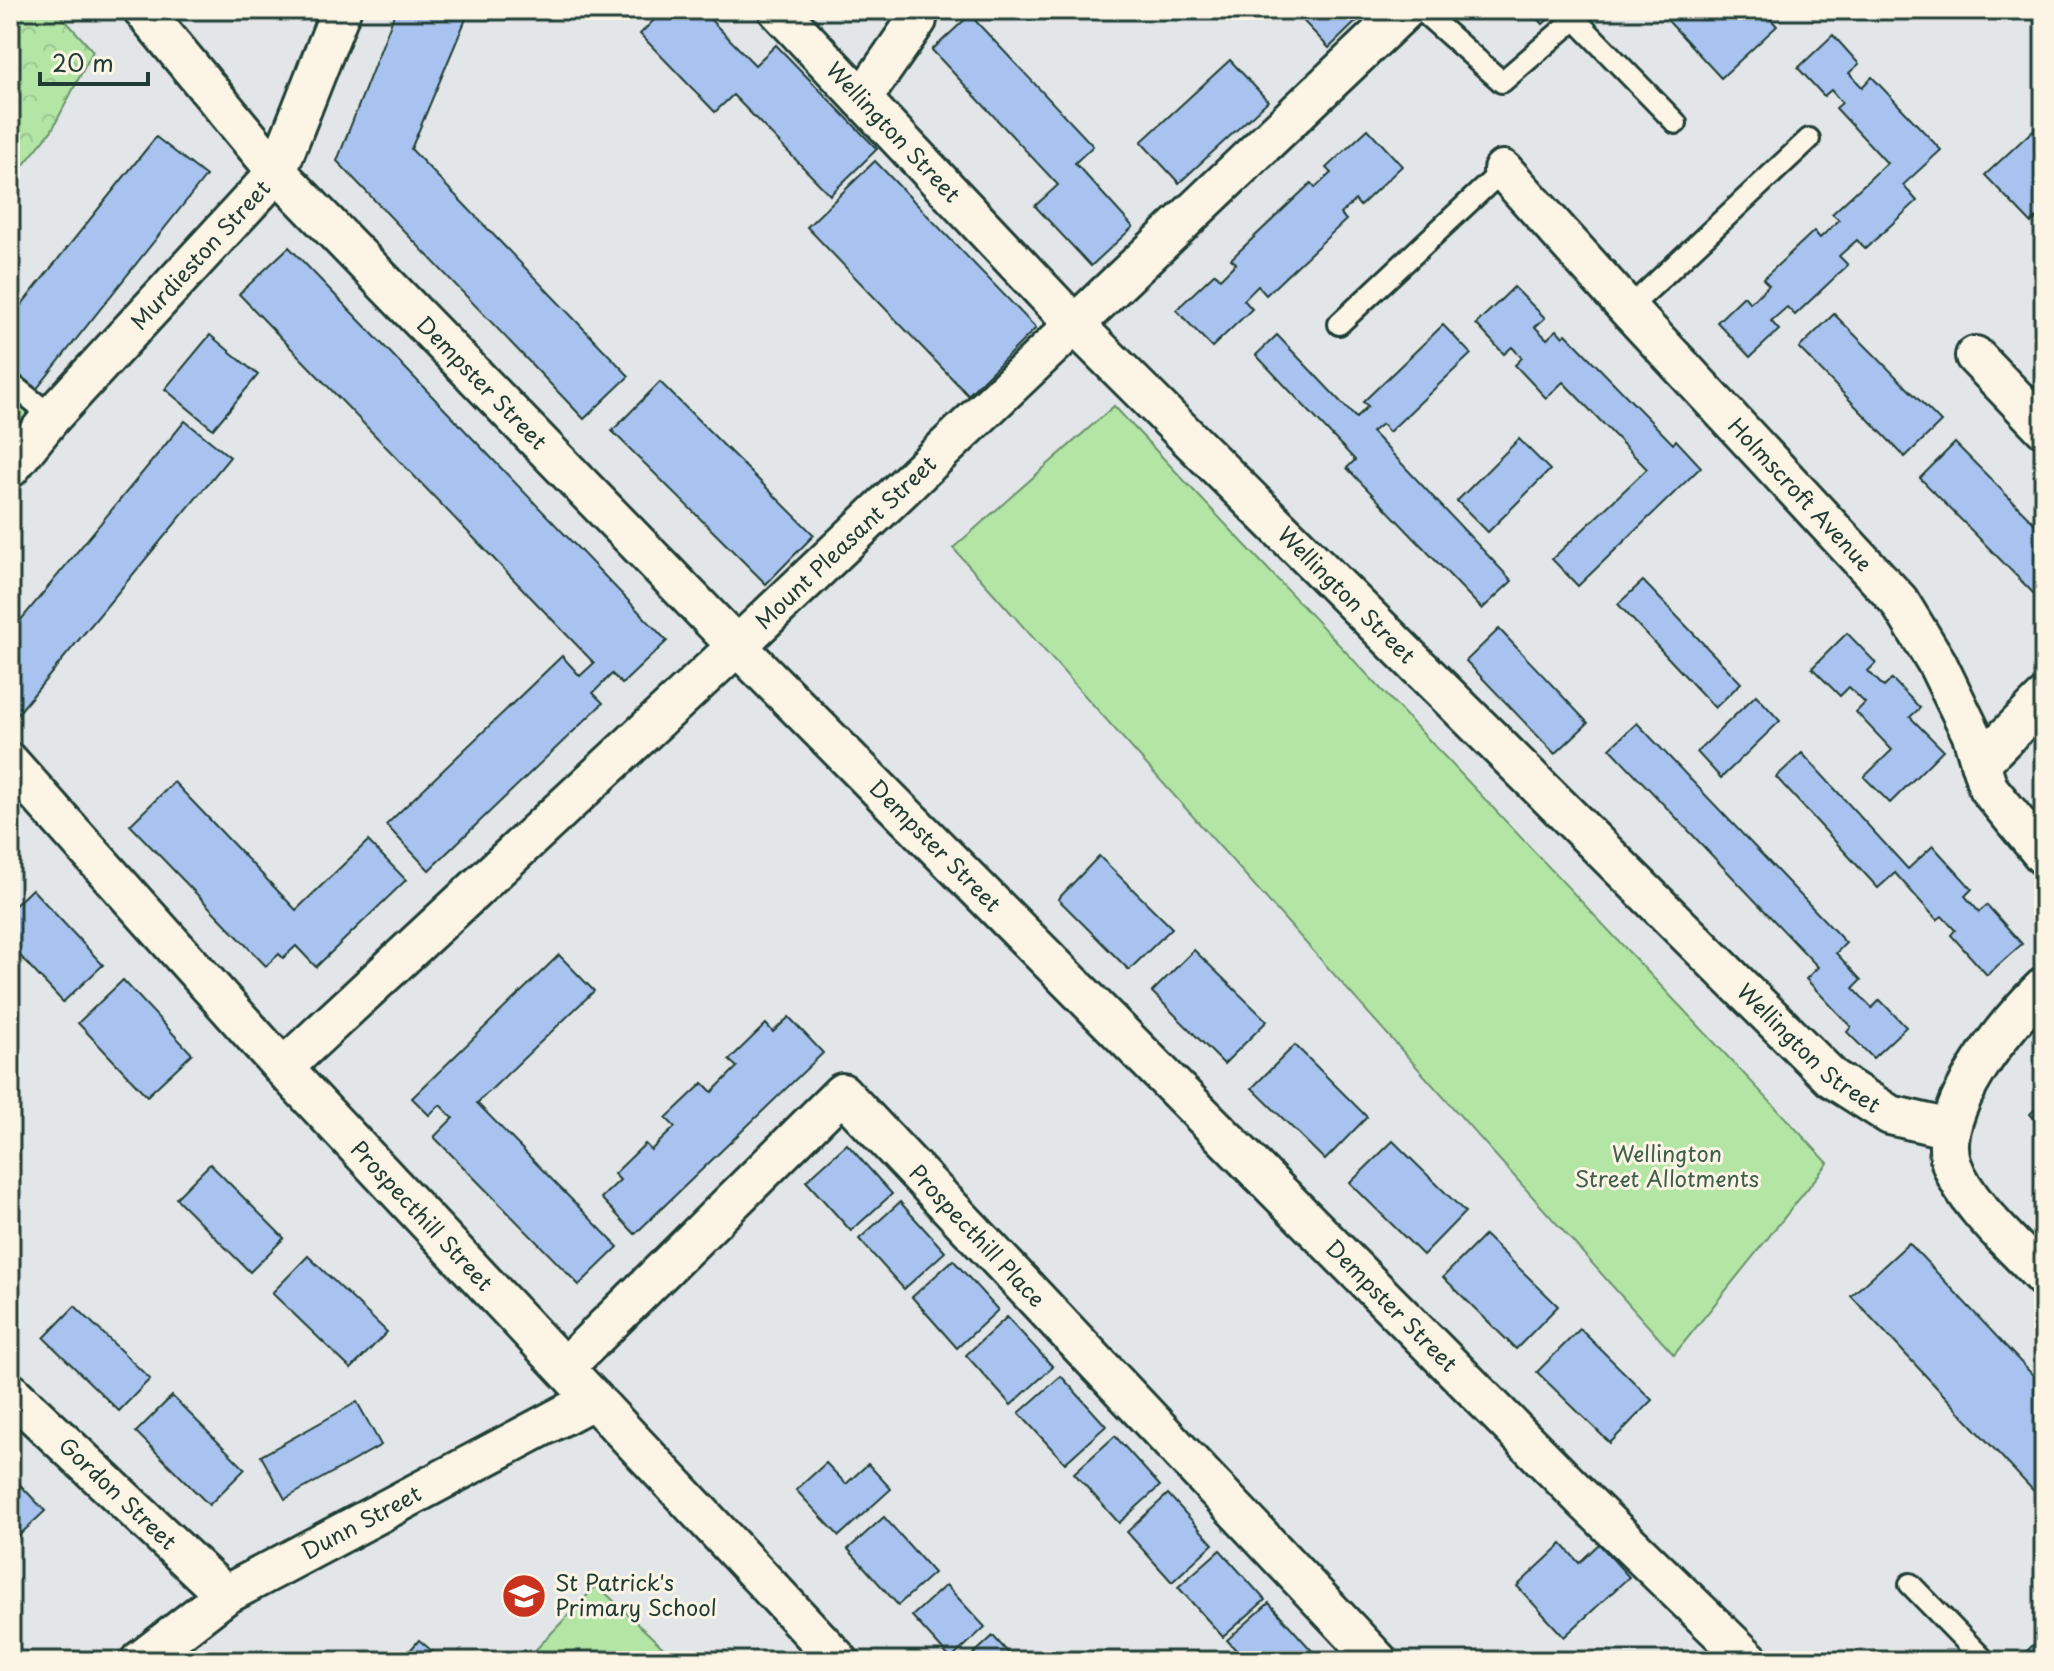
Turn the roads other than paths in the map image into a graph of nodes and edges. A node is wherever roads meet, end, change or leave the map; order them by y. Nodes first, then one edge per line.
1 (143, 10) edge
2 (341, 10) edge
3 (778, 10) edge
4 (918, 10) edge
5 (1405, 10) edge
6 (1421, 10) edge
7 (862, 99) junction
8 (1676, 123) dead end
9 (1809, 139) dead end
10 (1503, 170) joint
11 (277, 172) junction
12 (1628, 309) junction
13 (1074, 324) junction
14 (1339, 324) dead end
15 (1975, 356) dead end
16 (10, 383) edge
17 (52, 416) junction
18 (2044, 428) edge
19 (10, 468) edge
20 (737, 646) junction
21 (2044, 699) edge
22 (10, 763) edge
23 (1980, 763) junction
24 (2044, 856) edge
25 (2044, 987) edge
26 (283, 1068) junction
27 (1950, 1129) junction
28 (2044, 1278) edge
29 (565, 1367) junction
30 (10, 1392) edge
31 (594, 1399) junction
32 (1910, 1584) dead end
33 (225, 1595) junction
34 (140, 1661) edge
35 (839, 1661) edge
36 (1378, 1661) edge
37 (1750, 1661) edge
38 (1985, 1661) edge

1 - 11 street, Dempster Street
2 - 11 street, Murdieston Street
3 - 7 street, Wellington Street
4 - 7 street
5 - 13 street, Mount Pleasant Street
6 - 8 lane
7 - 13 street, Wellington Street
9 - 12 lane
10 - 12 street, Holmscroft Avenue
10 - 14 lane
11 - 17 street, Murdieston Street
11 - 20 street, Dempster Street
12 - 23 street, Holmscroft Avenue
13 - 20 street, Mount Pleasant Street
13 - 27 street, Wellington Street
15 - 18 street
16 - 17 lane
17 - 19 street, Murdieston Street
20 - 26 street, Mount Pleasant Street
20 - 37 street, Dempster Street
21 - 23 street
22 - 26 street, Prospecthill Street
23 - 24 street, Holmscroft Avenue
25 - 27 street
26 - 29 street, Prospecthill Street
27 - 28 street
29 - 31 street, Prospecthill Street
29 - 36 street, Prospecthill Place
30 - 33 street, Gordon Street
31 - 33 street, Dunn Street
31 - 35 street, Prospecthill Street
32 - 38 lane
33 - 34 street, Dunn Street

